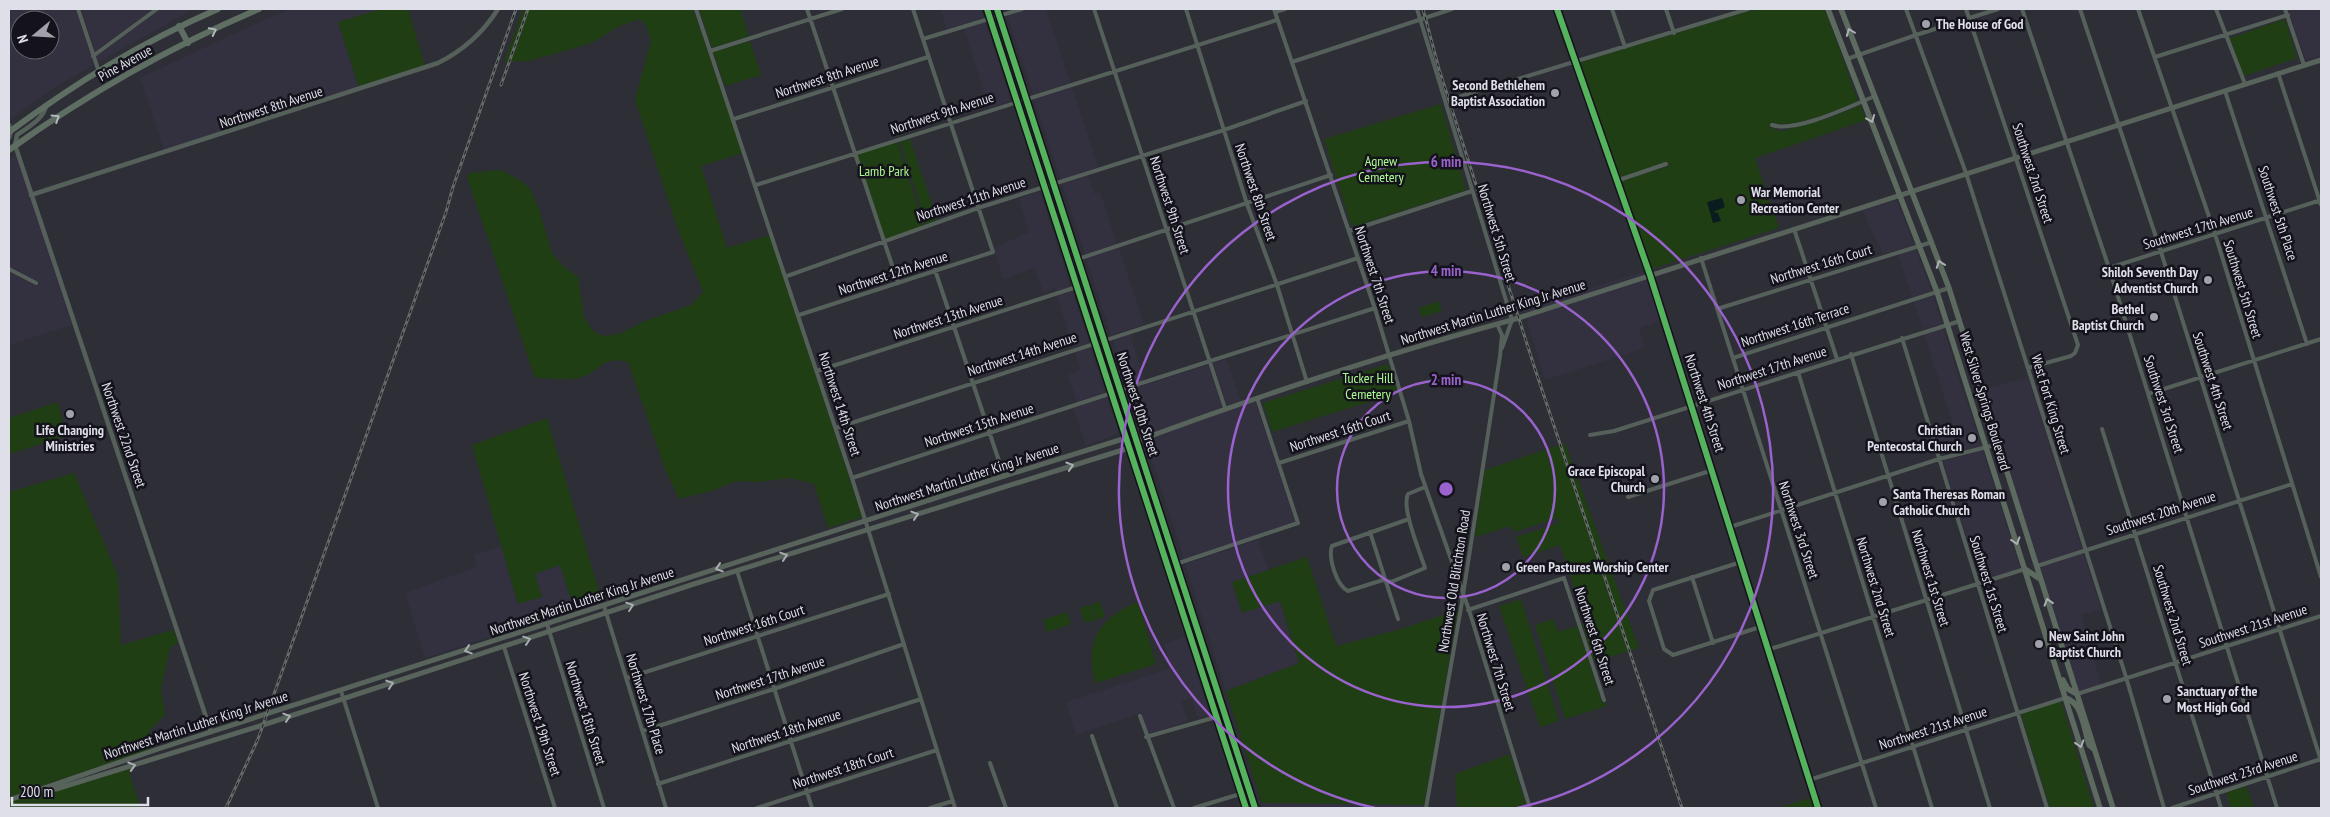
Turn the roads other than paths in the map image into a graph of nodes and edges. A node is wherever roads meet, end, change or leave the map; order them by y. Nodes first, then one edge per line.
1 (78, 9) edge
2 (157, 9) edge
3 (218, 9) edge
4 (498, 9) edge
5 (696, 9) edge
6 (807, 9) edge
7 (842, 9) edge
8 (913, 9) edge
9 (987, 9) edge
10 (1022, 9) edge
11 (1094, 9) edge
12 (1186, 9) edge
13 (1285, 9) edge
14 (1418, 9) edge
15 (1452, 9) edge
16 (1565, 9) edge
17 (1612, 9) edge
18 (1666, 9) edge
19 (1748, 9) edge
20 (1828, 9) edge
21 (1841, 9) edge
22 (1906, 9) edge
23 (1966, 9) edge
24 (1998, 9) edge
25 (2022, 9) edge
26 (2080, 9) edge
27 (2138, 9) edge
28 (2216, 9) edge
29 (2286, 9) edge
30 (253, 10) edge
31 (1274, 10) edge
32 (1558, 10) edge
33 (998, 12) edge
34 (2288, 15) junction
35 (990, 18) junction
36 (1970, 18) junction
37 (811, 20) junction
38 (1278, 20) junction
39 (1420, 20) junction
40 (179, 26) junction
41 (1674, 33) junction
42 (2225, 34) junction
43 (1916, 35) junction
44 (923, 39) junction
45 (188, 43) junction
46 (1197, 46) junction
47 (1625, 47) junction
48 (710, 51) junction
49 (1859, 55) junction
50 (94, 56) junction
51 (928, 56) junction
52 (2155, 57) junction
53 (1847, 59) junction
54 (1574, 60) junction
55 (2321, 60) edge
56 (1292, 62) junction
57 (2304, 65) junction
58 (98, 70) junction
59 (1115, 71) junction
60 (2278, 73) junction
61 (2244, 84) junction
62 (832, 88) junction
63 (2225, 90) junction
64 (1875, 96) junction
65 (1026, 99) junction
66 (1452, 99) dead end
67 (1306, 101) junction
68 (1863, 101) junction
69 (1017, 102) junction
70 (46, 105) junction
71 (2173, 108) junction
72 (734, 119) junction
73 (950, 124) junction
74 (1772, 125) dead end
75 (2118, 125) junction
76 (1224, 130) junction
77 (9, 131) edge
78 (2068, 141) junction
79 (15, 145) junction
80 (9, 150) edge
81 (854, 154) junction
82 (1142, 155) junction
83 (2016, 157) junction
84 (1666, 164) dead end
85 (1966, 173) junction
86 (1331, 175) junction
87 (1616, 181) junction
88 (756, 185) junction
89 (1054, 185) junction
90 (1045, 188) junction
91 (1472, 191) junction
92 (1912, 192) junction
93 (31, 195) junction
94 (1900, 196) junction
95 (2321, 202) edge
96 (1247, 204) junction
97 (978, 208) junction
98 (2268, 218) junction
99 (1794, 229) junction
100 (1166, 230) junction
101 (1349, 231) junction
102 (2215, 234) junction
103 (884, 241) junction
104 (1932, 242) junction
105 (1919, 245) junction
106 (2161, 252) junction
107 (1358, 258) junction
108 (1701, 258) junction
109 (1078, 259) junction
110 (1069, 262) junction
111 (2109, 268) junction
112 (9, 269) edge
113 (936, 270) junction
114 (1650, 275) junction
115 (786, 276) junction
116 (1810, 279) junction
117 (898, 282) junction
118 (36, 283) dead end
119 (1086, 284) junction
120 (1277, 285) junction
121 (1077, 287) junction
122 (1949, 288) junction
123 (1937, 292) junction
124 (1375, 308) junction
125 (1717, 309) junction
126 (1193, 312) junction
127 (799, 315) junction
128 (1512, 320) junction
129 (1960, 321) junction
130 (1497, 324) junction
131 (1948, 324) junction
132 (1826, 326) junction
133 (954, 327) junction
134 (1293, 334) junction
135 (1902, 338) junction
136 (2321, 339) edge
137 (1104, 340) junction
138 (1095, 343) junction
139 (2307, 344) junction
140 (1851, 354) junction
141 (1389, 355) junction
142 (1500, 356) junction
143 (1733, 358) junction
144 (1837, 359) junction
145 (2254, 361) junction
146 (1210, 362) junction
147 (2028, 368) junction
148 (817, 371) junction
149 (1798, 372) junction
150 (2200, 377) junction
151 (1307, 382) junction
152 (972, 384) junction
153 (1742, 389) junction
154 (1120, 390) junction
155 (1112, 393) junction
156 (2148, 394) junction
157 (1256, 398) junction
158 (1692, 405) junction
159 (1225, 408) junction
160 (1409, 421) junction
161 (836, 428) junction
162 (2102, 429) dead end
163 (989, 434) junction
164 (1590, 435) dead end
165 (1126, 438) junction
166 (1137, 441) junction
167 (1999, 444) junction
168 (1129, 448) junction
169 (1987, 448) junction
170 (1939, 459) junction
171 (1279, 463) junction
172 (1713, 470) junction
173 (1004, 476) junction
174 (1888, 476) junction
175 (852, 478) junction
176 (2292, 484) junction
177 (1425, 487) junction
178 (1835, 493) junction
179 (1628, 497) dead end
180 (2239, 500) junction
181 (1781, 510) junction
182 (2188, 516) junction
183 (1409, 519) junction
184 (866, 522) junction
185 (1730, 527) junction
186 (868, 530) junction
187 (1370, 532) junction
188 (2136, 533) junction
189 (2085, 550) junction
190 (2021, 556) junction
191 (1741, 562) junction
192 (1177, 564) junction
193 (2037, 566) junction
194 (1167, 567) junction
195 (2025, 570) junction
196 (736, 571) junction
197 (1692, 577) junction
198 (2321, 577) edge
199 (1386, 580) junction
200 (2041, 580) junction
201 (1978, 584) junction
202 (1463, 592) junction
203 (889, 594) junction
204 (1926, 600) junction
205 (604, 606) junction
206 (1461, 608) junction
207 (1468, 610) junction
208 (606, 614) junction
209 (2321, 616) edge
210 (1873, 617) junction
211 (1398, 619) dead end
212 (547, 624) junction
213 (1760, 627) junction
214 (2280, 629) junction
215 (550, 632) junction
216 (1820, 633) junction
217 (757, 636) junction
218 (1713, 643) junction
219 (904, 644) junction
220 (2227, 646) junction
221 (504, 647) junction
222 (1767, 650) junction
223 (2052, 654) junction
224 (2176, 662) junction
225 (420, 665) junction
226 (423, 674) junction
227 (2126, 677) junction
228 (627, 678) junction
229 (774, 689) junction
230 (1218, 690) junction
231 (342, 691) junction
232 (1208, 692) junction
233 (2077, 694) junction
234 (2065, 698) junction
235 (344, 699) junction
236 (922, 699) junction
237 (1604, 700) dead end
238 (2017, 713) junction
239 (1140, 716) dead end
240 (1216, 717) junction
241 (1966, 729) junction
242 (643, 730) junction
243 (211, 732) junction
244 (1092, 736) dead end
245 (1146, 737) junction
246 (214, 740) junction
247 (790, 742) junction
248 (1913, 746) junction
249 (2094, 749) junction
250 (937, 750) junction
251 (2321, 760) edge
252 (990, 763) dead end
253 (1862, 763) junction
254 (2268, 777) junction
255 (1809, 780) junction
256 (658, 784) junction
257 (34, 791) junction
258 (1250, 791) junction
259 (807, 792) junction
260 (1241, 794) junction
261 (2216, 794) junction
262 (9, 800) edge
263 (953, 801) junction
264 (378, 808) edge
265 (555, 808) edge
266 (604, 808) edge
267 (666, 808) edge
268 (757, 808) edge
269 (812, 808) edge
270 (930, 808) edge
271 (955, 808) edge
272 (1006, 808) edge
273 (1117, 808) edge
274 (1174, 808) edge
275 (1194, 808) edge
276 (1246, 808) edge
277 (1256, 808) edge
278 (1426, 808) edge
279 (1530, 808) edge
280 (1818, 808) edge
281 (1876, 808) edge
282 (1932, 808) edge
283 (1990, 808) edge
284 (2047, 808) edge
285 (2100, 808) edge
286 (2113, 808) edge
287 (2164, 808) edge
288 (2172, 808) edge
289 (2221, 808) edge
290 (2277, 808) edge

1 - 50 street
2 - 50 street
3 - 40 highway, Pine Avenue
4 - 93 street, Northwest 8th Avenue
5 - 48 street, Northwest 14th Street
6 - 37 street
7 - 37 street
8 - 44 street
9 - 35 highway, Northwest 10th Street
10 - 33 street
11 - 59 street, Northwest 9th Street
12 - 46 street, Northwest 8th Street
13 - 31 street
14 - 39 street, Northwest 5th Street
15 - 39 street
16 - 32 street
17 - 47 street
18 - 41 street
19 - 41 street
20 - 53 main road, West Silver Springs Boulevard
49 -> 21 main road, West Silver Springs Boulevard
22 - 43 street, West Fort King Street
23 - 36 street, Southwest 2nd Street
24 - 36 street
25 - 78 street, Southwest 3rd Street
26 - 75 street, Southwest 4th Street
27 - 52 street, Southwest 5th Street
28 - 42 street
29 - 34 street
45 -> 30 highway, Pine Avenue
31 - 38 street, Northwest 7th Street
32 - 54 street, Northwest 4th Street
33 - 35 street
33 - 65 highway, Northwest 10th Street
34 - 42 street
34 - 57 street
35 - 44 street
35 - 69 highway, Northwest 10th Street
36 - 43 street
36 - 83 street, Southwest 2nd Street
37 - 48 street
37 - 62 street
38 - 46 street, Northwest 9th Avenue
38 - 56 street, Northwest 7th Street
39 - 56 street
39 - 91 street, Northwest 5th Street
40 - 45 highway
40 - 58 highway, Pine Avenue
41 - 47 street
42 - 52 street
42 - 61 street
43 - 49 street
43 - 85 street, West Fort King Street
44 - 51 street
79 -> 45 highway, Pine Avenue
46 - 59 street, Northwest 9th Avenue
46 - 76 street, Northwest 8th Street
47 - 54 street
48 - 72 street, Northwest 14th Street
49 - 53 street
49 - 64 main road, West Silver Springs Boulevard
50 - 58 street
51 - 62 street, Northwest 8th Avenue
51 - 73 street
52 - 71 street, Southwest 5th Street
53 - 68 main road, West Silver Springs Boulevard
54 - 66 street
54 - 87 street, Northwest 4th Street
55 - 57 main road, Northwest Martin Luther King Jr Avenue
56 - 67 street, Northwest 7th Street
57 - 60 main road, Northwest Martin Luther King Jr Avenue
58 - 70 highway, Pine Avenue
59 - 65 street, Northwest 9th Avenue
59 - 82 street, Northwest 9th Street
60 - 61 main road, Northwest Martin Luther King Jr Avenue
60 - 95 street
61 - 63 main road, Northwest Martin Luther King Jr Avenue
62 - 72 street, Northwest 8th Avenue
62 - 81 street
63 - 71 main road, Northwest Martin Luther King Jr Avenue
63 - 98 street, Southwest 5th Place
64 - 68 street
64 - 92 main road, West Silver Springs Boulevard
65 - 69 street, Northwest 9th Avenue
65 - 89 highway, Northwest 10th Street
67 - 76 street, Northwest 11th Avenue
67 - 86 street, Northwest 7th Street
68 - 74 street
68 -> 94 main road, West Silver Springs Boulevard
69 - 73 street, Northwest 9th Avenue
69 - 90 highway, Northwest 10th Street
70 - 77 highway, Pine Avenue
70 - 79 street
71 - 75 main road, Northwest Martin Luther King Jr Avenue
71 - 102 street, Southwest 5th Street
72 - 88 street, Northwest 14th Street
73 - 81 street, Northwest 9th Avenue
73 - 97 street
75 - 78 main road, Northwest Martin Luther King Jr Avenue
75 - 106 street, Southwest 4th Street
76 - 82 street, Northwest 11th Avenue
76 - 96 street, Northwest 8th Street
78 - 83 main road, Northwest Martin Luther King Jr Avenue
78 - 111 street, Southwest 3rd Street
79 - 80 highway, Pine Avenue
79 - 93 street, Northwest 22nd Street
81 - 88 street, Northwest 9th Avenue
81 - 103 street
82 - 89 street, Northwest 11th Avenue
82 - 100 street, Northwest 9th Street
83 - 85 main road, Northwest Martin Luther King Jr Avenue
83 - 147 street, Southwest 2nd Street
84 - 87 street
85 - 92 main road, Northwest Martin Luther King Jr Avenue
85 - 147 street, West Fort King Street
86 - 96 street
86 - 101 street, Northwest 7th Street
87 - 114 street, Northwest 4th Street
88 - 115 street, Northwest 14th Street
89 - 90 street, Northwest 11th Avenue
89 - 109 highway, Northwest 10th Street
90 - 97 street, Northwest 11th Avenue
90 - 110 highway, Northwest 10th Street
91 - 101 street
91 - 128 street, Northwest 5th Street
92 - 94 main road, Northwest Martin Luther King Jr Avenue
92 - 104 main road, West Silver Springs Boulevard
93 - 243 street, Northwest 22nd Street
94 - 99 main road, Northwest Martin Luther King Jr Avenue
94 - 105 main road, West Silver Springs Boulevard
95 - 98 street, Southwest 17th Avenue
96 - 100 street
96 - 120 street, Northwest 8th Street
97 - 103 street, Northwest 11th Avenue
97 - 113 street, Northwest 12th Avenue
98 - 102 street, Southwest 17th Avenue
98 - 139 street, Southwest 5th Place
99 - 108 main road, Northwest Martin Luther King Jr Avenue
99 - 116 street
100 - 109 street
100 - 126 street, Northwest 9th Street
101 - 107 street, Northwest 7th Street
102 - 106 street, Southwest 17th Avenue
102 - 145 street, Southwest 5th Street
103 - 115 street, Northwest 11th Avenue
103 - 117 street
104 - 105 street, Northwest 16th Court
122 -> 104 main road, West Silver Springs Boulevard
105 - 116 street, Northwest 16th Court
105 - 123 main road, West Silver Springs Boulevard
106 - 111 street, Southwest 17th Avenue
106 - 150 street, Southwest 4th Street
107 - 120 street, Northwest 14th Avenue
107 - 124 street, Northwest 7th Street
108 - 114 main road, Northwest Martin Luther King Jr Avenue
108 - 125 street, Northwest 3rd Street
109 - 110 street
109 - 119 highway, Northwest 10th Street
110 - 121 highway, Northwest 10th Street
111 - 156 street, Southwest 3rd Street
112 - 118 street
113 - 117 street, Northwest 12th Avenue
113 - 133 street
114 - 128 main road, Northwest Martin Luther King Jr Avenue
114 - 158 street, Northwest 4th Street
115 - 127 street, Northwest 14th Street
116 - 125 street, Northwest 16th Court
116 - 132 street
117 - 127 street, Northwest 12th Avenue
119 - 121 street, Northwest 13th Avenue
119 - 137 highway, Northwest 10th Street
120 - 126 street, Northwest 14th Avenue
120 - 134 street, Northwest 8th Street
121 - 133 street, Northwest 13th Avenue
121 - 138 highway, Northwest 10th Street
122 - 123 street, Northwest 16th Terrace
122 - 129 main road, West Silver Springs Boulevard
123 - 131 main road, West Silver Springs Boulevard
123 - 132 street, Northwest 16th Terrace
124 - 134 street
124 - 141 street, Northwest 7th Street
125 - 143 street, Northwest 3rd Street
126 - 137 street, Northwest 14th Avenue
126 - 146 street, Northwest 9th Street
127 - 148 street, Northwest 14th Street
128 - 130 main road, Northwest Martin Luther King Jr Avenue
128 - 142 street, Northwest Old Blitchton Road
129 - 131 street, Northwest 17th Avenue
129 - 167 main road, West Silver Springs Boulevard
130 - 141 main road, Northwest Martin Luther King Jr Avenue
130 - 142 street, Northwest Old Blitchton Road
131 - 135 street, Northwest 17th Avenue
131 - 169 main road, West Silver Springs Boulevard
132 - 143 street, Northwest 16th Terrace
132 - 144 street
133 - 148 street, Northwest 13th Avenue
133 - 152 street
134 - 146 street
134 - 151 street, Northwest 8th Street
135 - 140 street, Northwest 17th Avenue
135 - 170 street, Southwest 1st Street
136 - 139 street
137 - 138 street, Northwest 14th Avenue
137 - 154 highway, Northwest 10th Street
138 - 152 street, Northwest 14th Avenue
138 - 155 highway, Northwest 10th Street
139 - 145 street
140 - 144 street, Northwest 17th Avenue
140 - 174 street, Northwest 1st Street
141 - 151 main road, Northwest Martin Luther King Jr Avenue
141 - 160 street, Northwest 7th Street
142 - 202 street, Northwest Old Blitchton Road
143 - 153 street, Northwest 3rd Street
144 - 149 street, Northwest 17th Avenue
145 - 150 street
145 - 176 street, Southwest 5th Street
146 - 154 street
146 - 159 street, Northwest 9th Street
147 - 189 street, West Fort King Street
148 - 161 street, Northwest 14th Street
149 - 153 street, Northwest 17th Avenue
149 - 178 street, Northwest 2nd Street
150 - 156 street
150 - 180 street, Southwest 4th Street
151 - 157 main road, Northwest Martin Luther King Jr Avenue
152 - 161 street, Northwest 14th Avenue
152 - 163 street
153 - 158 street, Northwest 17th Avenue
153 - 181 street, Northwest 3rd Street
154 - 166 highway, Northwest 10th Street
155 - 163 street, Northwest 15th Avenue
155 - 165 highway, Northwest 10th Street
156 - 182 street, Southwest 3rd Street
157 - 159 main road, Northwest Martin Luther King Jr Avenue
157 - 171 street
158 - 164 street, Northwest 17th Avenue
158 - 172 street, Northwest 4th Street
159 - 166 main road, Northwest Martin Luther King Jr Avenue
160 - 171 street, Northwest 16th Court
160 - 177 street, Northwest 7th Street
161 - 175 street, Northwest 14th Street
162 - 188 street, Southwest 2nd Street
163 - 173 street
163 - 175 street, Northwest 15th Avenue
165 - 166 main road
165 - 168 highway, Northwest 10th Street
165 - 173 main road, Northwest Martin Luther King Jr Avenue
166 - 168 main road, Northwest Martin Luther King Jr Avenue
166 - 192 highway, Northwest 10th Street
167 - 169 street
167 - 193 main road, West Silver Springs Boulevard
186 -> 168 main road, Northwest Martin Luther King Jr Avenue
168 - 194 highway, Northwest 10th Street
169 - 170 street
169 -> 190 main road, West Silver Springs Boulevard
170 - 174 street
170 - 201 street, Southwest 1st Street
171 - 192 street
172 - 179 street
172 - 185 street, Northwest 4th Street
173 - 184 main road, Northwest Martin Luther King Jr Avenue
174 - 178 street
174 - 204 street, Northwest 1st Street
175 - 184 street, Northwest 14th Street
176 - 180 street, Southwest 20th Avenue
176 - 198 street, Southwest 5th Street
177 - 183 street
177 - 202 street, Northwest 7th Street
178 - 181 street
178 - 210 street, Northwest 2nd Street
180 - 182 street, Southwest 20th Avenue
180 - 214 street, Southwest 4th Street
181 - 185 street
181 - 216 street, Northwest 3rd Street
182 - 188 street, Southwest 20th Avenue
182 - 220 street, Southwest 3rd Street
183 - 187 street
183 - 199 street
184 - 186 street, Northwest 14th Street
184 -> 205 main road, Northwest Martin Luther King Jr Avenue
185 - 191 street, Northwest 4th Street
196 -> 186 main road, Northwest Martin Luther King Jr Avenue
186 - 203 street, Northwest 14th Street
187 - 199 street
187 - 199 street
188 - 189 street, Southwest 20th Avenue
188 - 224 street, Southwest 2nd Street
189 - 193 street, Southwest 20th Avenue
189 - 227 street, West Fort King Street
190 - 193 main road
190 - 195 main road, West Silver Springs Boulevard
191 - 197 street
191 - 213 street, Northwest 4th Street
192 - 194 street
192 - 230 highway, Northwest 10th Street
193 - 200 main road, West Silver Springs Boulevard
194 - 232 highway, Northwest 10th Street
195 - 200 main road
195 - 201 street
195 - 223 main road, West Silver Springs Boulevard
208 -> 196 main road, Northwest Martin Luther King Jr Avenue
196 - 217 street
197 - 218 street
197 - 218 street
199 - 211 street
233 -> 200 main road, West Silver Springs Boulevard
201 - 204 street
201 - 238 street, Southwest 1st Street
202 - 206 street, Northwest Old Blitchton Road
202 - 207 street, Northwest 7th Street
203 - 217 street, Northwest 16th Court
203 - 219 street, Northwest 14th Street
204 - 210 street
204 - 241 street, Northwest 1st Street
205 - 208 street, Northwest 17th Place
205 - 212 main road, Northwest Martin Luther King Jr Avenue
206 - 207 street
206 - 278 street, Northwest Old Blitchton Road
207 - 237 street, Northwest 6th Street
207 - 279 street, Northwest 7th Street
208 - 215 main road, Northwest Martin Luther King Jr Avenue
208 - 228 street, Northwest 17th Place
209 - 214 street, Southwest 21st Avenue
210 - 216 street
210 - 248 street, Northwest 2nd Street
212 - 215 street, Northwest 18th Street
212 -> 225 main road, Northwest Martin Luther King Jr Avenue
213 - 218 street
213 - 222 street, Northwest 4th Street
214 - 220 street, Southwest 21st Avenue
214 - 251 street, Southwest 4th Street
221 -> 215 main road, Northwest Martin Luther King Jr Avenue
215 - 266 street, Northwest 18th Street
216 - 222 street
216 - 253 street, Northwest 3rd Street
217 - 228 street, Northwest 16th Court
217 - 229 street
219 - 229 street, Northwest 17th Avenue
219 - 236 street, Northwest 14th Street
220 - 224 street, Southwest 21st Avenue
220 - 254 street, Southwest 3rd Street
221 - 226 main road, Northwest Martin Luther King Jr Avenue
221 - 265 street, Northwest 19th Street
222 - 255 street, Northwest 4th Street
223 - 233 main road
223 - 234 main road, West Silver Springs Boulevard
224 - 227 street, Southwest 21st Avenue
224 - 261 street, Southwest 2nd Street
225 - 226 main road
225 - 231 main road, Northwest Martin Luther King Jr Avenue
235 -> 226 main road, Northwest Martin Luther King Jr Avenue
227 - 233 street, Southwest 21st Avenue
227 - 287 street, West Fort King Street
228 - 242 street, Northwest 17th Place
229 - 242 street, Northwest 17th Avenue
229 - 247 street
230 - 232 highway
230 - 258 highway, Northwest 10th Street
231 - 235 street
231 - 243 main road, Northwest Martin Luther King Jr Avenue
232 - 240 highway, Northwest 10th Street
233 - 249 main road, West Silver Springs Boulevard
234 - 238 street, Northwest 21st Avenue
234 - 249 main road
234 -> 285 main road, West Silver Springs Boulevard
246 -> 235 main road, Northwest Martin Luther King Jr Avenue
235 - 264 street
236 - 247 street, Northwest 18th Avenue
236 - 250 street, Northwest 14th Street
238 - 241 street, Northwest 21st Avenue
238 - 284 street, Southwest 1st Street
239 - 245 street
240 - 245 street
240 - 260 highway, Northwest 10th Street
241 - 248 street, Northwest 21st Avenue
241 - 283 street, Northwest 1st Street
242 - 256 street, Northwest 17th Place
243 - 246 main road
243 - 257 main road, Northwest Martin Luther King Jr Avenue
244 - 273 street
245 - 274 street
257 -> 246 main road, Northwest Martin Luther King Jr Avenue
247 - 256 street, Northwest 18th Avenue
247 - 259 street
248 - 253 street, Northwest 21st Avenue
248 - 282 street, Northwest 2nd Street
249 - 286 main road, West Silver Springs Boulevard
250 - 259 street, Northwest 18th Court
250 - 263 street, Northwest 14th Street
251 - 254 street, Southwest 23rd Avenue
252 - 272 street
253 - 255 street, Northwest 21st Avenue
253 - 281 street, Northwest 3rd Street
254 - 261 street, Southwest 23rd Avenue
254 - 290 street, Southwest 3rd Street
255 - 280 street, Northwest 4th Street
256 - 267 street, Northwest 17th Place
257 - 262 main road, Northwest Martin Luther King Jr Avenue
258 - 260 street
258 - 277 highway, Northwest 10th Street
259 - 268 street, Northwest 18th Court
259 - 269 street
260 - 275 street
260 - 276 highway, Northwest 10th Street
261 - 288 street, Southwest 23rd Avenue
261 - 289 street, Southwest 2nd Street
263 - 270 street
263 - 271 street, Northwest 14th Street

